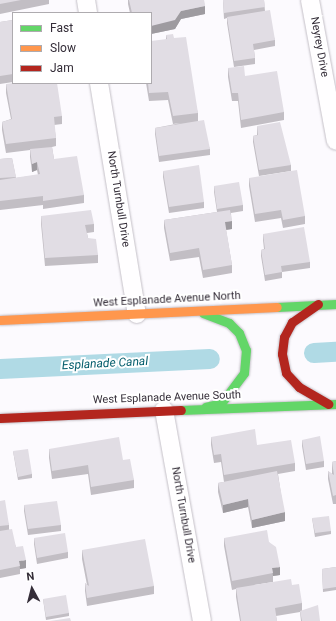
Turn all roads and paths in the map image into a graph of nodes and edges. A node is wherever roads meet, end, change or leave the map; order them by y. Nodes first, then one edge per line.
1 (86, 0) edge
2 (310, 0) edge
3 (88, 12) edge
4 (99, 84) edge
5 (336, 141) edge
6 (318, 304) junction
7 (336, 304) edge
8 (199, 312) junction
9 (137, 314) junction
10 (0, 320) edge
11 (333, 404) edge
12 (200, 409) junction
13 (164, 410) junction
14 (0, 418) edge
15 (202, 621) edge

1 - 3 street
2 - 5 street, Neyrey Drive
4 - 9 street, North Turnbull Drive
6 - 7 main road, West Esplanade Avenue North
6 - 8 main road, West Esplanade Avenue North
6 - 11 main road
8 - 9 main road, West Esplanade Avenue North
8 - 12 main road
9 - 10 main road, West Esplanade Avenue North
11 - 12 main road, West Esplanade Avenue South
12 - 13 main road, West Esplanade Avenue South
13 - 14 main road, West Esplanade Avenue South
13 - 15 street, North Turnbull Drive

